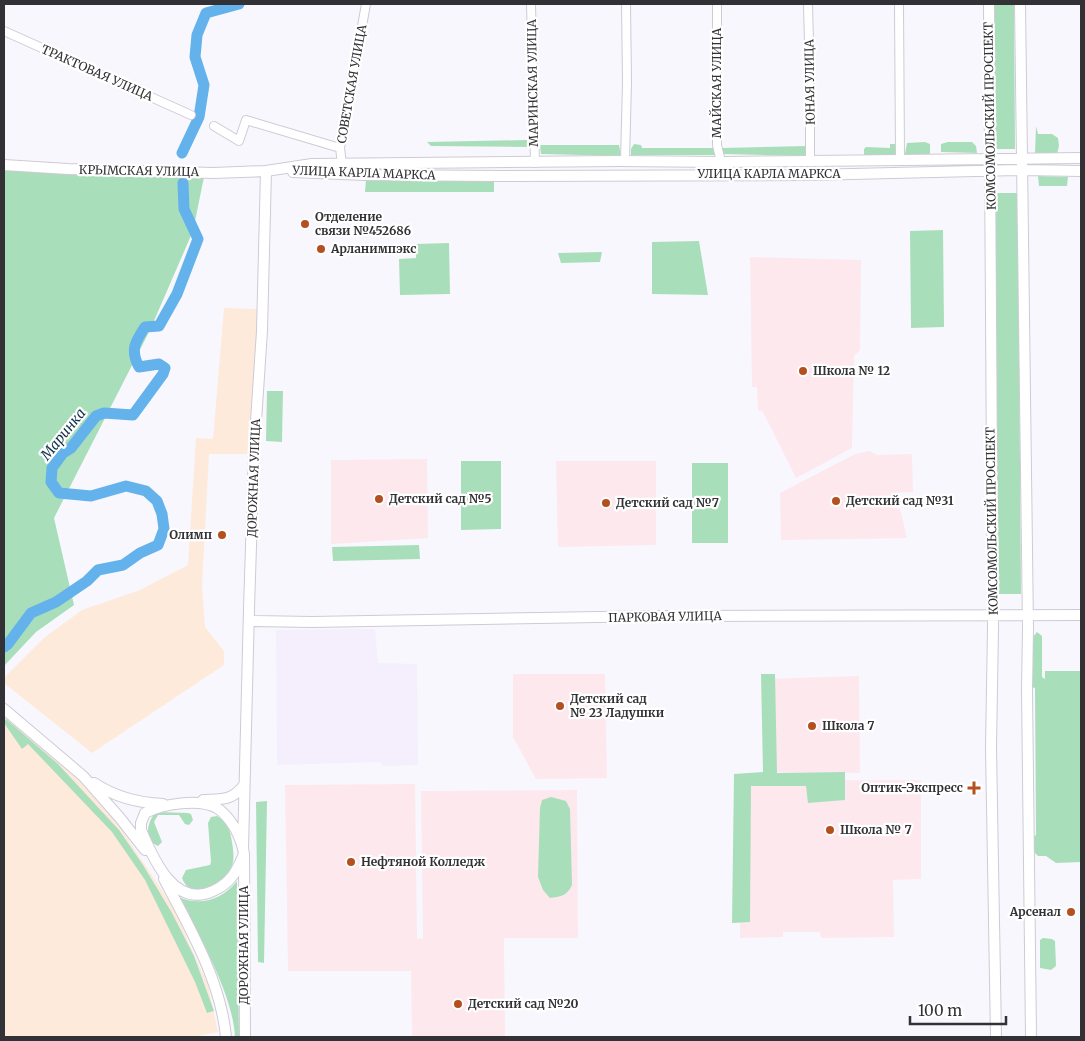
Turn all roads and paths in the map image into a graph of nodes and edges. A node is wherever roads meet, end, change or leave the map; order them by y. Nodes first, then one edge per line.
1 (366, 4) edge
2 (531, 4) edge
3 (626, 4) edge
4 (716, 4) edge
5 (808, 4) edge
6 (899, 4) edge
7 (989, 4) edge
8 (1020, 4) edge
9 (4, 32) edge
10 (191, 115) dead end
11 (214, 126) dead end
12 (340, 148) junction
13 (1022, 158) junction
14 (1081, 158) edge
15 (900, 159) junction
16 (990, 159) junction
17 (576, 161) junction
18 (625, 161) junction
19 (810, 161) junction
20 (721, 162) junction
21 (535, 163) junction
22 (342, 164) junction
23 (4, 165) edge
24 (1023, 170) junction
25 (270, 171) junction
26 (991, 171) junction
27 (1081, 171) edge
28 (575, 176) junction
29 (993, 615) junction
30 (1028, 615) junction
31 (1081, 615) edge
32 (249, 620) junction
33 (4, 709) edge
34 (83, 776) junction
35 (244, 786) junction
36 (185, 803) junction
37 (173, 804) junction
38 (244, 851) junction
39 (158, 867) junction
40 (226, 1037) edge
41 (245, 1037) edge
42 (996, 1037) edge
43 (1031, 1037) edge

1 - 12 street, СОВЕТСКАЯ УЛИЦА
2 - 21 street, МАРИНСКАЯ УЛИЦА
3 - 18 street
4 - 20 street, МАЙСКАЯ УЛИЦА
5 - 19 street, ЮНАЯ УЛИЦА
6 - 15 street
7 - 16 main road, КОМСОМОЛЬСКИЙ ПРОСПЕКТ
8 - 13 main road
9 - 10 street, ТРАКТОВАЯ УЛИЦА
11 - 12 street
12 - 22 street, СОВЕТСКАЯ УЛИЦА
13 - 14 main road, УЛИЦА КАРЛА МАРКСА
13 - 16 main road, УЛИЦА КАРЛА МАРКСА
13 - 24 main road
15 - 16 main road, УЛИЦА КАРЛА МАРКСА
15 - 19 main road, УЛИЦА КАРЛА МАРКСА
16 - 26 main road, КОМСОМОЛЬСКИЙ ПРОСПЕКТ
17 - 18 main road, УЛИЦА КАРЛА МАРКСА
17 - 21 main road, УЛИЦА КАРЛА МАРКСА
17 - 28 main road
18 - 20 main road, УЛИЦА КАРЛА МАРКСА
19 - 20 main road, УЛИЦА КАРЛА МАРКСА
21 - 22 main road, УЛИЦА КАРЛА МАРКСА
22 - 25 main road, УЛИЦА КАРЛА МАРКСА
23 - 25 main road, КРЫМСКАЯ УЛИЦА
24 - 26 main road, УЛИЦА КАРЛА МАРКСА
24 - 27 main road, УЛИЦА КАРЛА МАРКСА
24 - 30 main road
25 - 28 main road, УЛИЦА КАРЛА МАРКСА
25 - 32 main road, ДОРОЖНАЯ УЛИЦА
26 - 28 main road, УЛИЦА КАРЛА МАРКСА
26 - 29 main road, КОМСОМОЛЬСКИЙ ПРОСПЕКТ
29 - 30 main road, ПАРКОВАЯ УЛИЦА
29 - 32 main road, ПАРКОВАЯ УЛИЦА
29 - 42 main road, КОМСОМОЛЬСКИЙ ПРОСПЕКТ
30 - 31 main road, ПАРКОВАЯ УЛИЦА
30 - 43 main road
32 - 35 main road, ДОРОЖНАЯ УЛИЦА
33 - 34 main road
34 - 37 main road
34 - 39 main road, ДОРОЖНАЯ УЛИЦА
35 - 36 main road
35 - 38 main road, ДОРОЖНАЯ УЛИЦА
36 - 37 main road
36 - 38 main road
37 - 39 main road
38 - 39 main road
38 - 41 main road, ДОРОЖНАЯ УЛИЦА
39 - 40 main road, ДОРОЖНАЯ УЛИЦА

